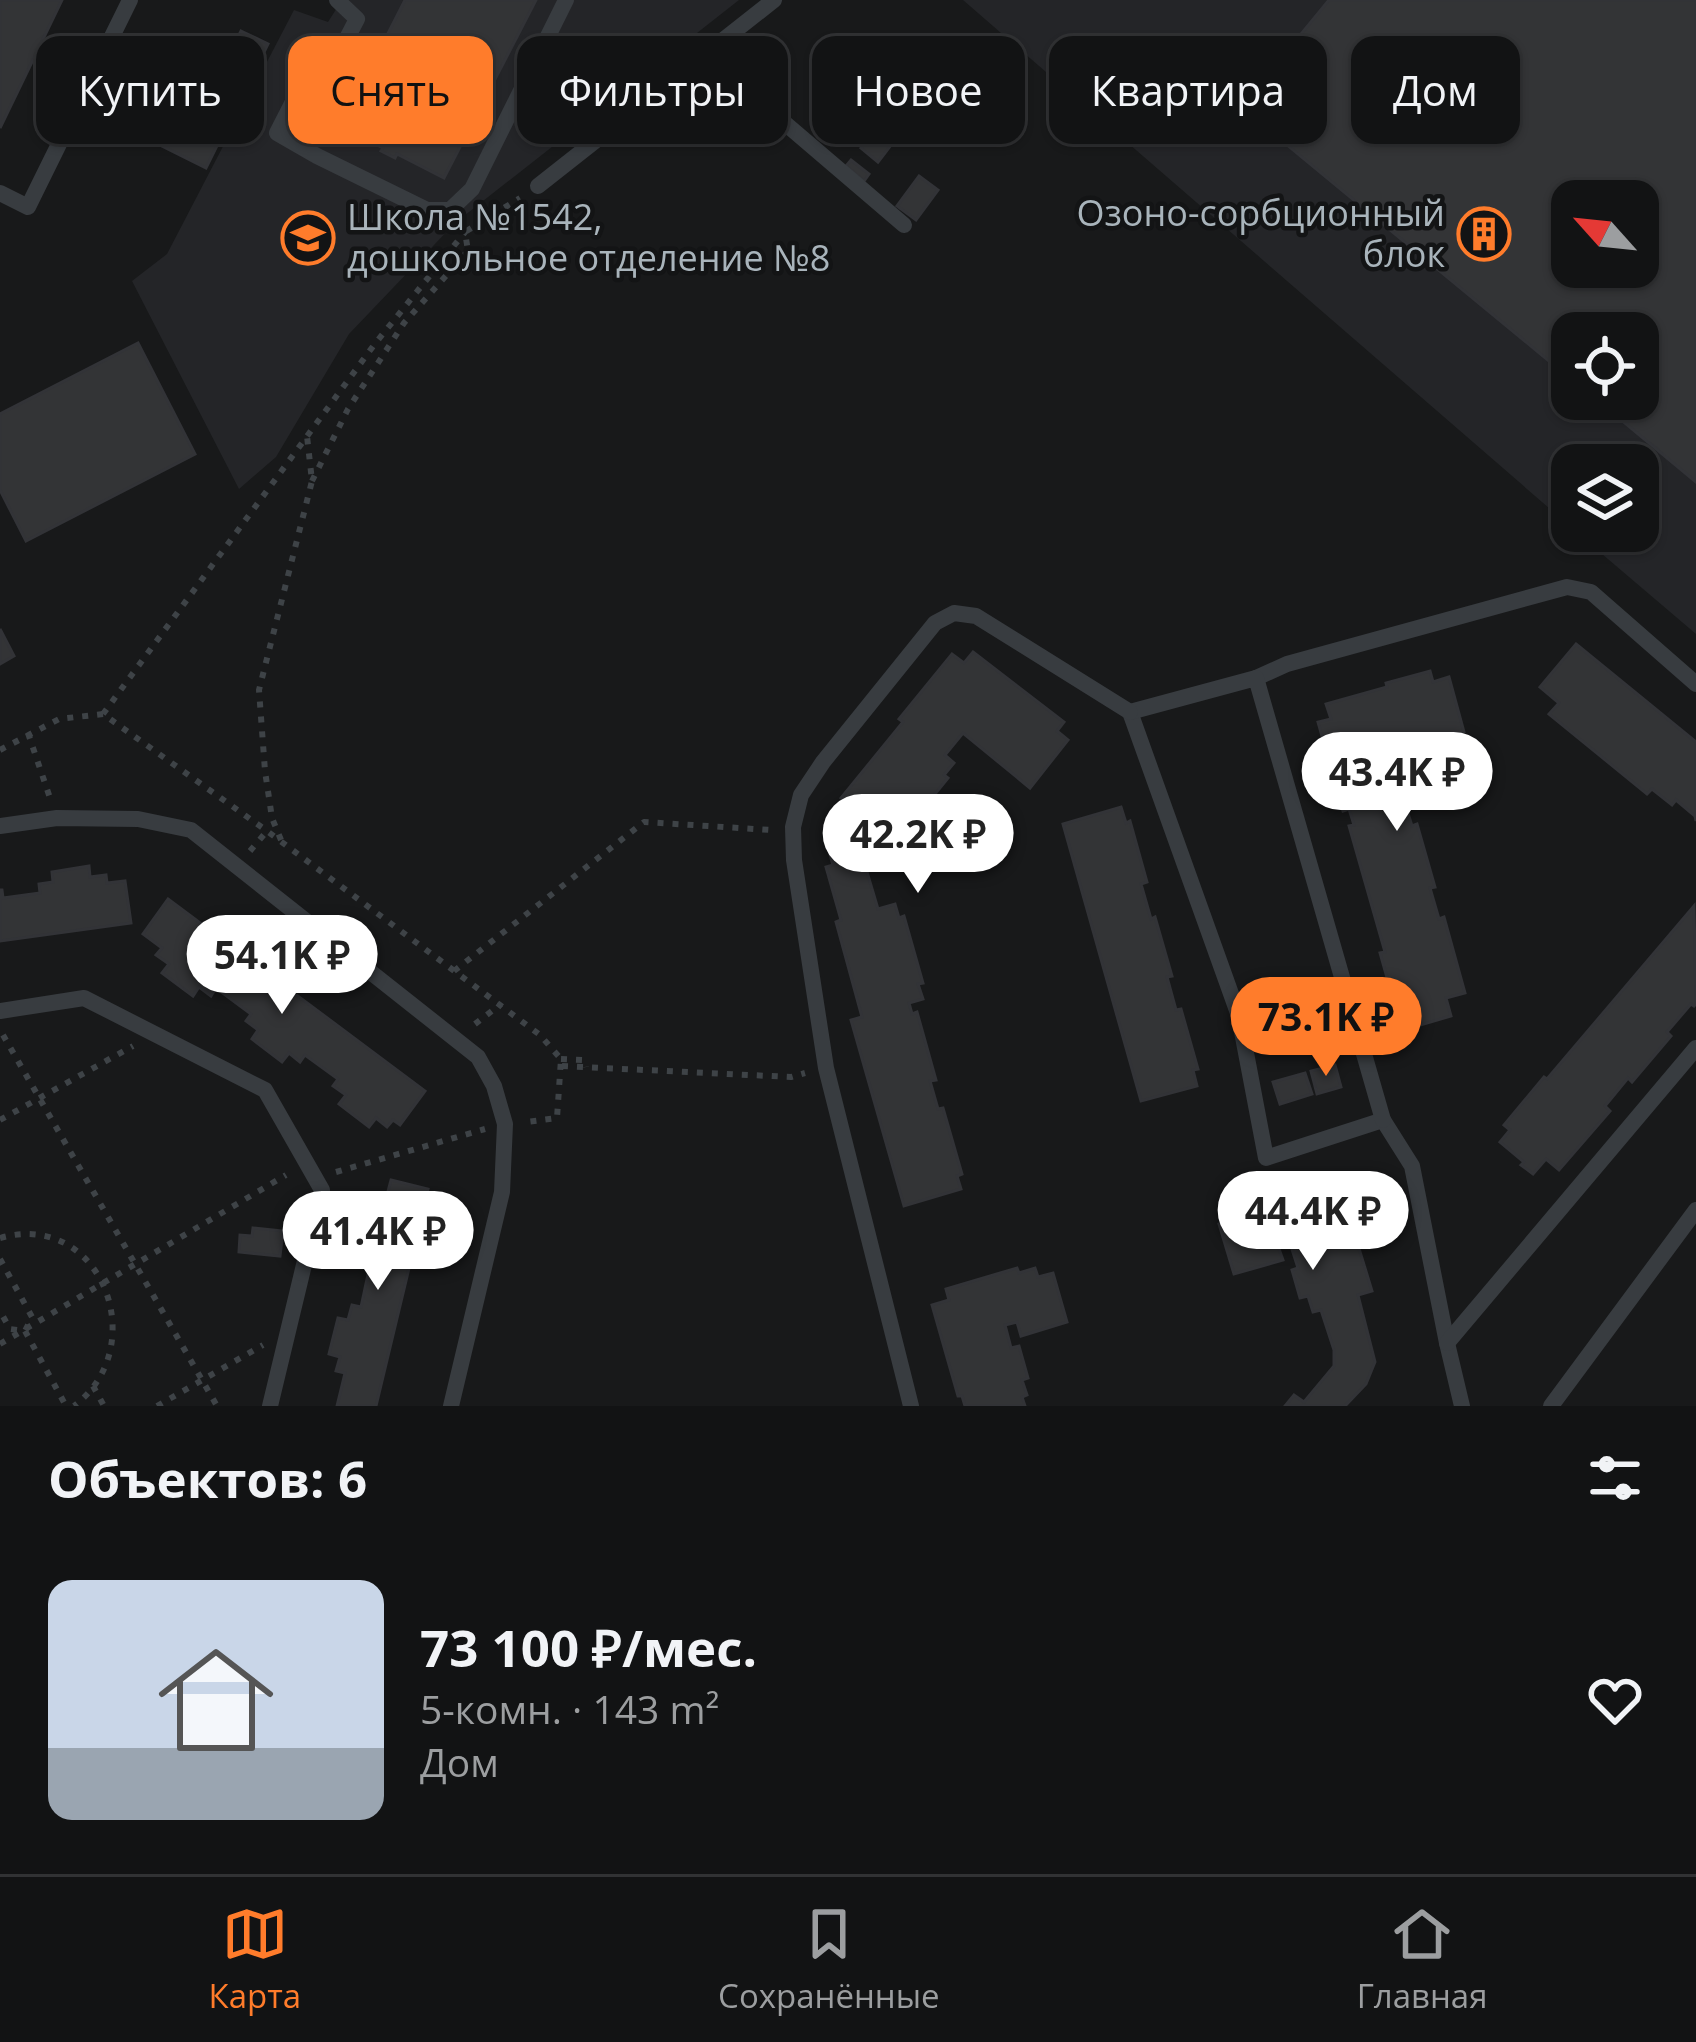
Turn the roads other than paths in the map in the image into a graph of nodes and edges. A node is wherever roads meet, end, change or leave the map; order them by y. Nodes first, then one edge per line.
1 (130, 0) edge
2 (337, 0) edge
3 (566, 0) edge
4 (774, 0) edge
5 (729, 36) edge
6 (788, 126) edge
7 (592, 144) edge
8 (538, 186) road end
9 (0, 193) edge
10 (904, 225) dead end
11 (1256, 678) junction
12 (1696, 684) edge
13 (1130, 712) junction
14 (0, 826) edge
15 (1285, 1005) dead end
16 (0, 1011) edge
17 (1239, 1016) junction
18 (1696, 1048) edge
19 (1383, 1120) junction
20 (1696, 1210) edge
21 (1447, 1343) junction
22 (270, 1406) edge
23 (451, 1406) edge
24 (911, 1406) edge
25 (1462, 1406) edge
26 (1551, 1406) edge

1 - 9 lane
2 - 3 lane
4 - 5 lane
6 - 10 lane
7 - 8 lane
11 - 12 lane
11 - 13 lane
11 - 19 lane
13 - 17 lane
13 - 24 lane
14 - 23 lane
15 - 17 lane
16 - 22 lane
17 - 19 lane
18 - 21 lane
19 - 21 lane
20 - 26 lane
21 - 25 lane

